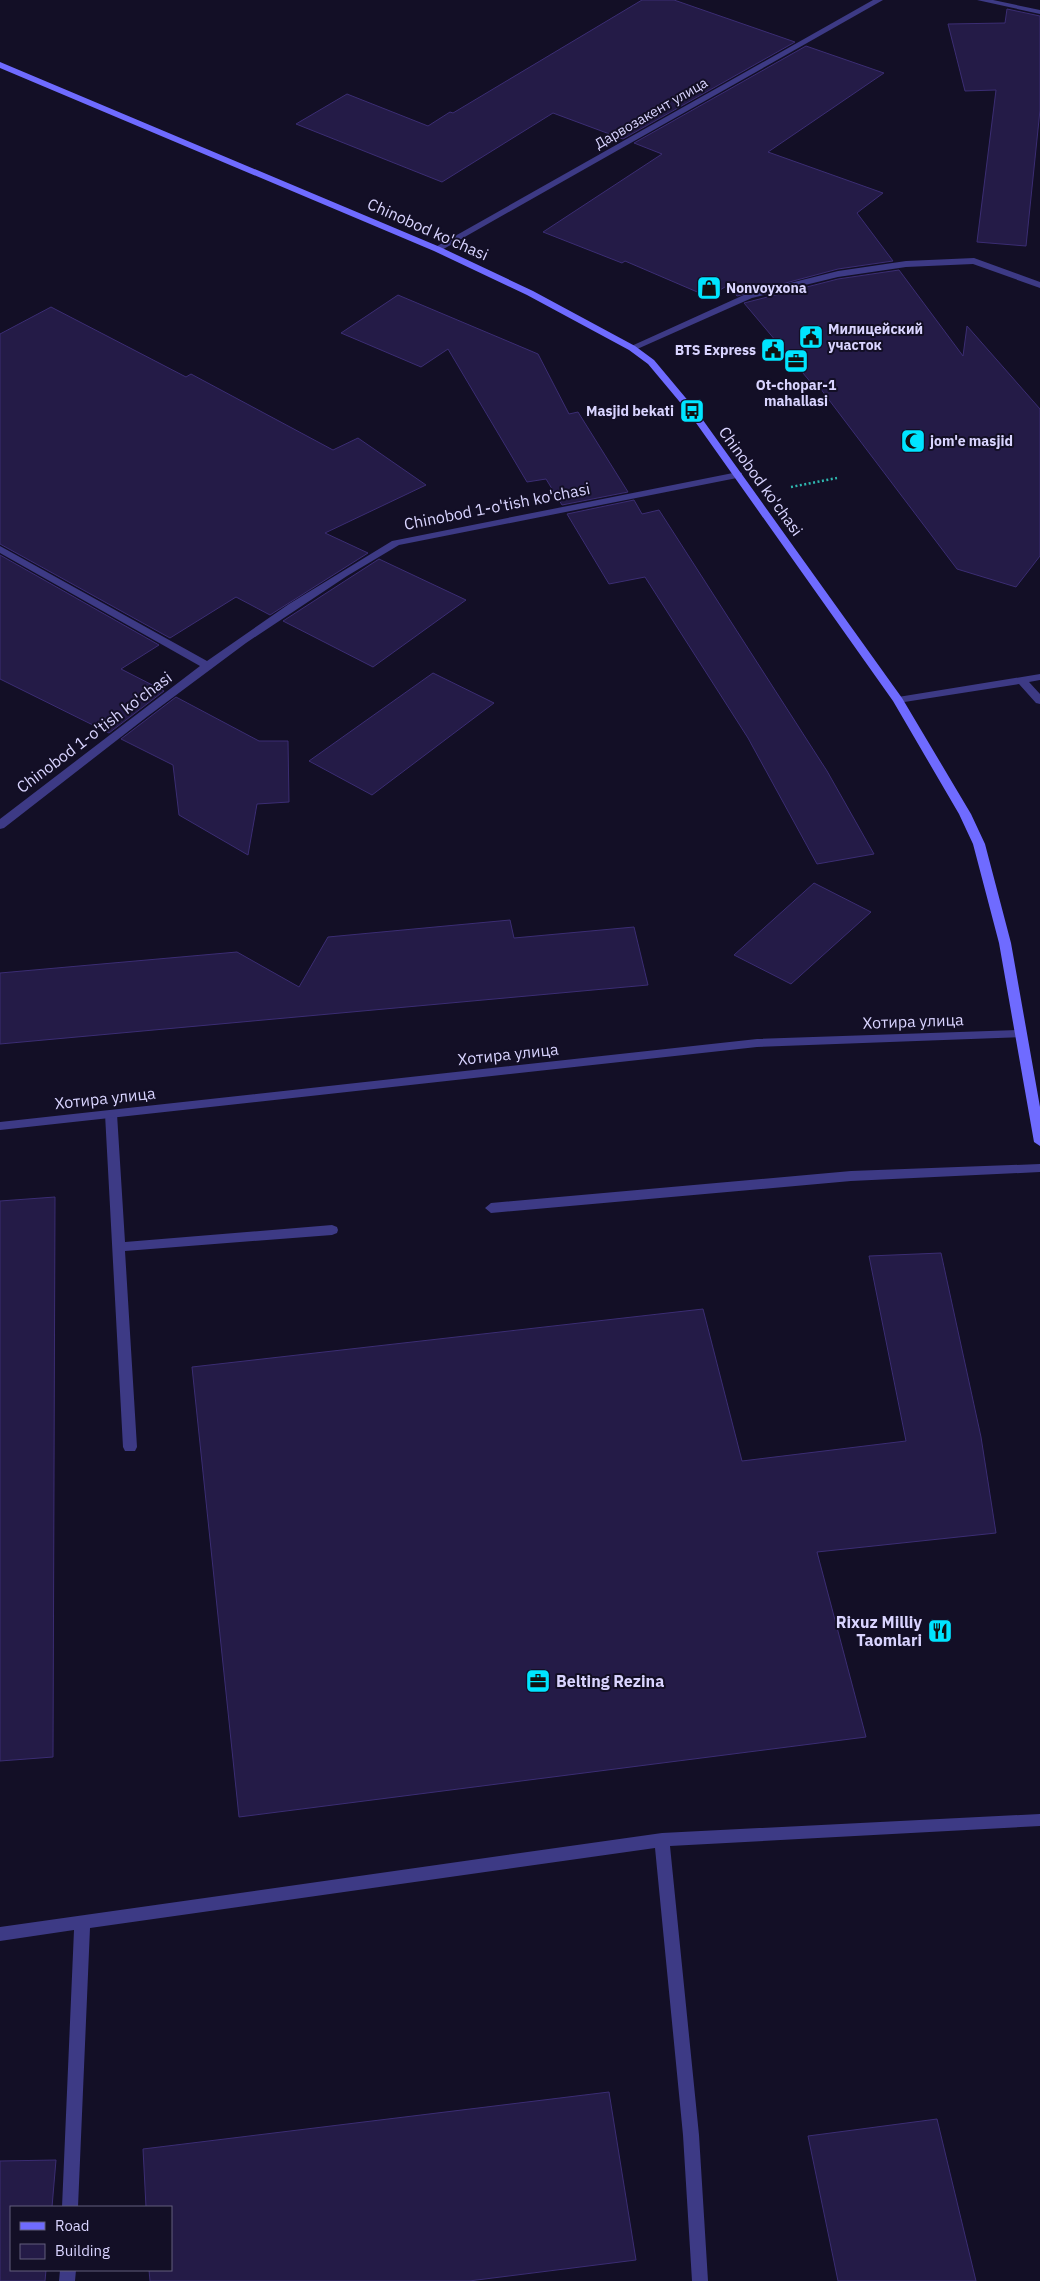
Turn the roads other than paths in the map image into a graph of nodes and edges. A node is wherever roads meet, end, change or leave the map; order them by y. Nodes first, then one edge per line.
1 (878, 0) edge
2 (981, 0) edge
3 (1040, 12) edge
4 (0, 65) edge
5 (437, 249) junction
6 (1040, 285) edge
7 (632, 348) junction
8 (738, 475) junction
9 (0, 549) edge
10 (208, 666) junction
11 (1040, 677) edge
12 (1022, 681) junction
13 (898, 700) junction
14 (1040, 701) edge
15 (0, 825) edge
16 (1021, 1034) junction
17 (111, 1114) junction
18 (0, 1126) edge
19 (1040, 1142) edge
20 (1040, 1168) edge
21 (491, 1208) dead end
22 (332, 1230) dead end
23 (119, 1247) junction
24 (130, 1448) dead end
25 (1040, 1820) edge
26 (662, 1840) junction
27 (82, 1922) junction
28 (0, 1934) edge
29 (70, 2206) edge
30 (700, 2281) edge

1 - 5 street, Дарвозакент улица
2 - 3 street
4 - 5 main road, Chinobod ko'chasi
5 - 7 main road, Chinobod ko'chasi
6 - 7 street
7 - 8 main road, Chinobod ko'chasi
8 - 10 street, Chinobod 1-o'tish ko'chasi
8 - 13 main road, Chinobod ko'chasi
9 - 10 street, Chinobod 1-o'tish ko'chasi
10 - 15 street, Chinobod 1-o'tish ko'chasi
11 - 12 street
12 - 13 street
12 - 14 street
13 - 16 main road, Chinobod ko'chasi
16 - 17 street, Хотира улица
16 - 19 main road, Chinobod ko'chasi
17 - 18 street, Хотира улица
17 - 23 street
20 - 21 street
22 - 23 street
23 - 24 street
25 - 26 street
26 - 27 street
26 - 30 street
27 - 28 street
27 - 29 street

